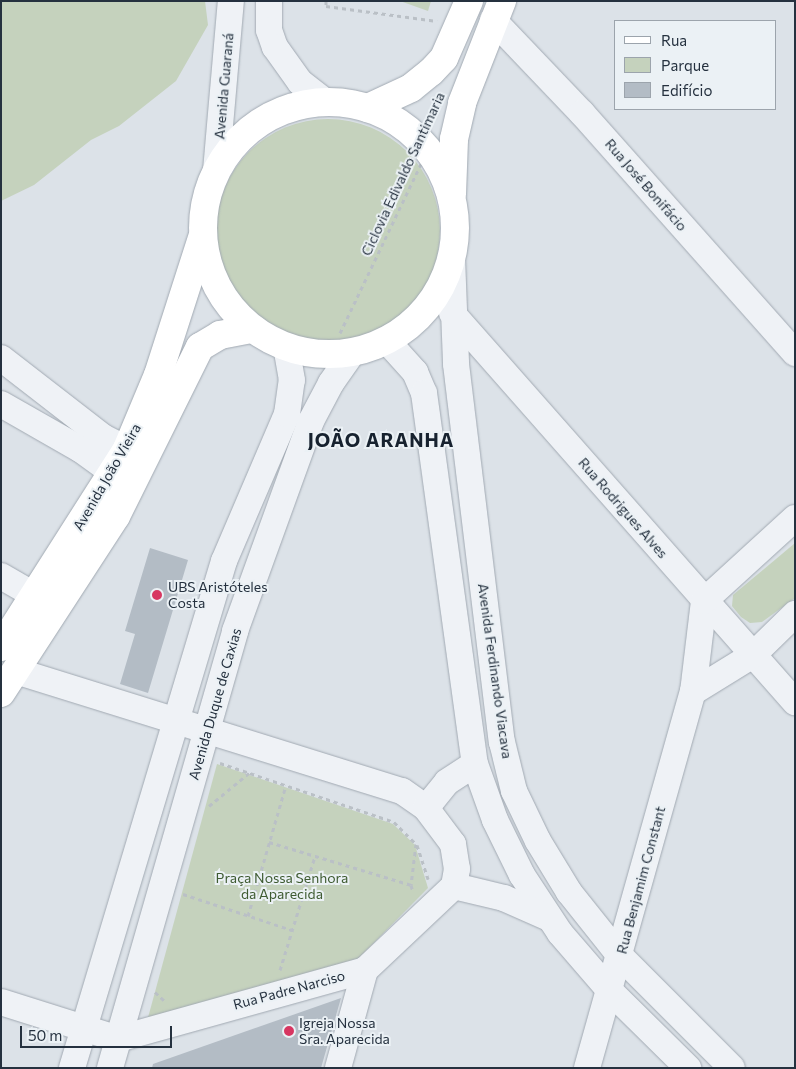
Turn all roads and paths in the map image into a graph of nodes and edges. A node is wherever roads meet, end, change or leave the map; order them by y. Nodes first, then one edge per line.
1 (231, 1) edge
2 (270, 1) edge
3 (326, 1) edge
4 (342, 4) edge
5 (498, 11) edge
6 (464, 13) edge
7 (326, 102) junction
8 (368, 108) junction
9 (430, 146) junction
10 (216, 170) junction
11 (452, 198) junction
12 (203, 236) junction
13 (452, 258) junction
14 (452, 314) junction
15 (252, 329) junction
16 (387, 341) junction
17 (286, 347) junction
18 (341, 353) junction
19 (795, 353) edge
20 (1, 358) edge
21 (1, 404) edge
22 (127, 449) junction
23 (113, 473) junction
24 (795, 518) edge
25 (1, 576) edge
26 (34, 596) junction
27 (704, 601) junction
28 (795, 614) edge
29 (1, 647) edge
30 (752, 655) junction
31 (9, 682) edge
32 (693, 692) junction
33 (795, 702) edge
34 (176, 721) junction
35 (208, 730) junction
36 (476, 764) junction
37 (214, 770) dead end
38 (249, 773) junction
39 (286, 785) junction
40 (426, 808) junction
41 (201, 813) dead end
42 (269, 842) junction
43 (416, 844) junction
44 (315, 856) junction
45 (411, 885) junction
46 (181, 886) dead end
47 (442, 887) junction
48 (413, 894) dead end
49 (178, 896) dead end
50 (178, 901) dead end
51 (248, 916) junction
52 (549, 918) junction
53 (292, 930) junction
54 (620, 956) junction
55 (365, 970) junction
56 (279, 973) dead end
57 (153, 990) dead end
58 (610, 991) junction
59 (150, 999) dead end
60 (1, 1002) edge
61 (83, 1027) junction
62 (118, 1039) junction
63 (72, 1068) edge
64 (110, 1068) edge
65 (338, 1068) edge
66 (587, 1068) edge
67 (688, 1068) edge
68 (732, 1068) edge

1 - 10 street, Avenida Guaraná
2 - 7 street
3 - 4 path
4 - 6 path
5 - 11 main road
5 - 19 street, Rua José Bonifácio
6 - 8 main road
7 - 8 main road
7 - 10 main road
8 - 9 main road
9 - 11 main road
9 - 18 path, Ciclovia Edivaldo Santimaria
10 - 12 main road
11 - 13 main road
12 - 15 main road
12 - 22 main road, Avenida João Vieira
13 - 14 street, Avenida Ferdinando Viacava
13 - 16 main road
14 - 27 street, Rua Rodrigues Alves
14 - 54 street, Avenida Ferdinando Viacava
15 - 17 main road
15 - 31 main road, Avenida João Vieira
16 - 18 main road
16 - 36 street
17 - 18 main road
17 - 34 street
18 - 35 street, Avenida Duque de Caxias
20 - 22 street
21 - 23 street
22 - 23 main road, Avenida João Vieira
23 - 26 main road, Avenida João Vieira
24 - 27 street
25 - 26 street
26 - 29 main road, Avenida João Vieira
27 - 30 street, Rua Rodrigues Alves
27 - 32 street, Rua Benjamim Constant
28 - 30 street
30 - 32 street
30 - 33 street, Rua Rodrigues Alves
31 - 34 street
32 - 54 street, Rua Benjamim Constant
34 - 35 street
34 - 61 street
35 - 40 street
35 - 62 street, Avenida Duque de Caxias
36 - 40 street
36 - 52 street
37 - 38 path
38 - 39 path
38 - 41 path
39 - 42 path
39 - 43 path
40 - 47 street
42 - 44 path
42 - 51 path
43 - 45 path
43 - 47 path
44 - 45 path
44 - 53 path
45 - 48 path
46 - 49 path
47 - 52 street
47 - 55 street, Rua Padre Narciso
50 - 51 path
51 - 53 path
52 - 58 street
53 - 56 path
54 - 58 street, Rua Benjamim Constant
54 - 68 street, Avenida Ferdinando Viacava
55 - 62 street, Rua Padre Narciso
55 - 65 street
57 - 59 path
58 - 66 street, Rua Benjamim Constant
58 - 67 street
60 - 61 street
61 - 62 street
61 - 63 street
62 - 64 street, Avenida Duque de Caxias

